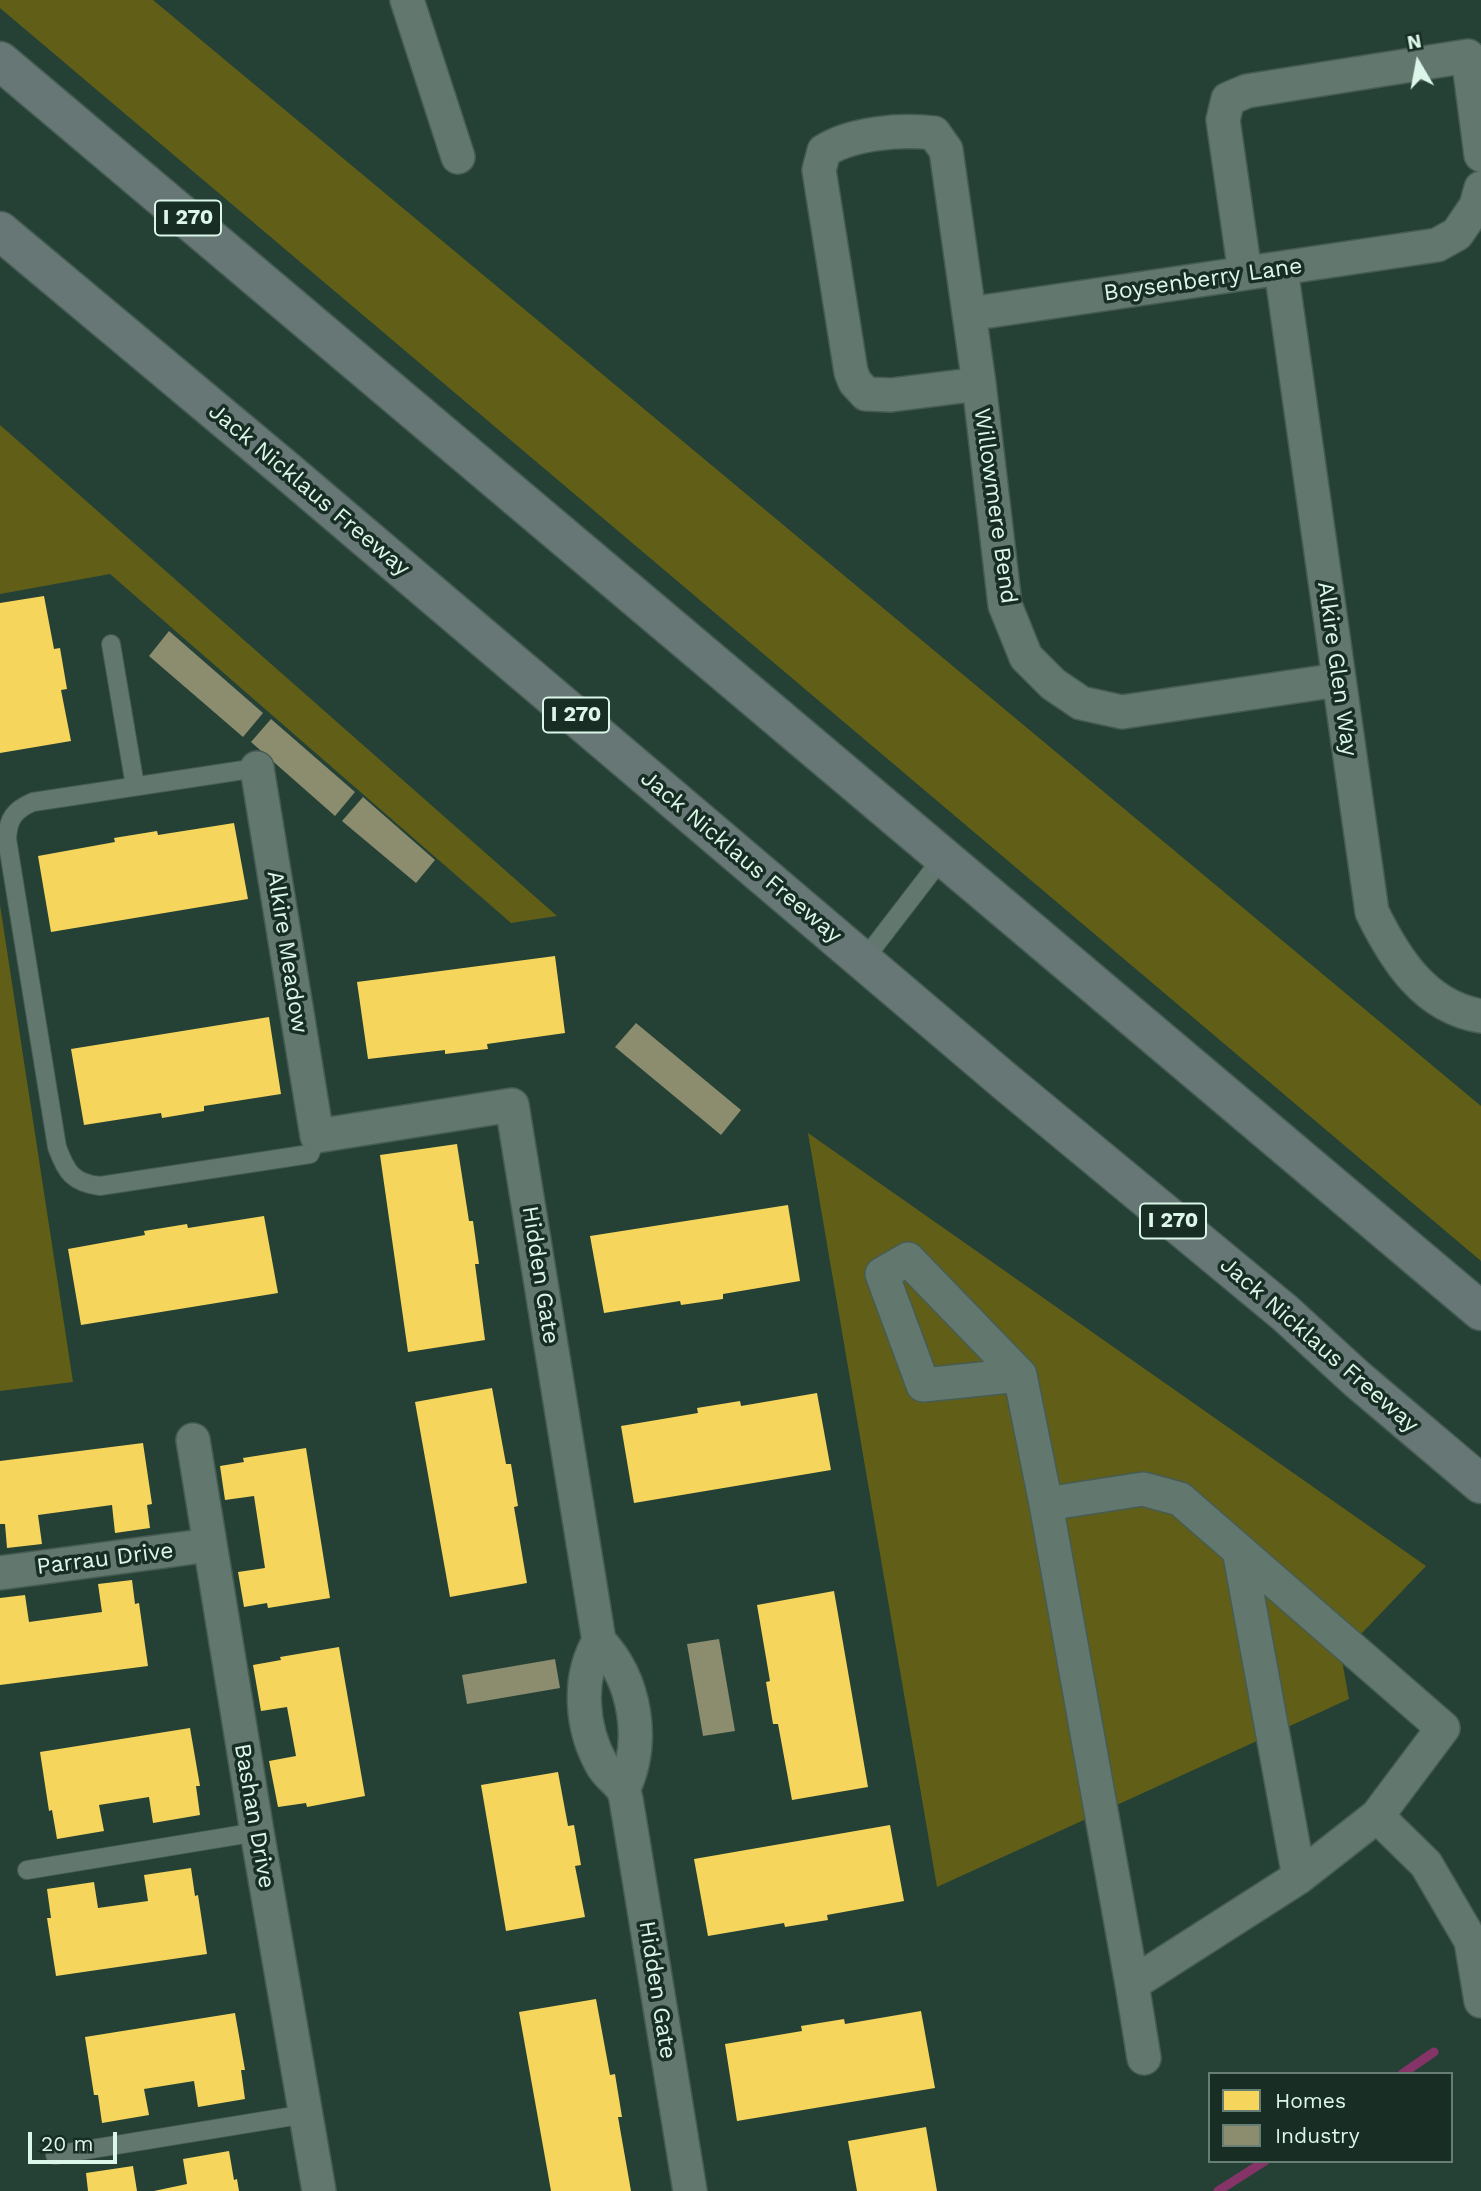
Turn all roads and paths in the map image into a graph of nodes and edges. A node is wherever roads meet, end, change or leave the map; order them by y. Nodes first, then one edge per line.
1 (407, 0) edge
2 (0, 61) edge
3 (1481, 155) edge
4 (458, 157) dead end
5 (1481, 188) edge
6 (0, 231) edge
7 (1281, 269) junction
8 (1245, 273) junction
9 (969, 314) junction
10 (979, 384) junction
11 (111, 643) dead end
12 (1338, 680) junction
13 (257, 768) joint
14 (135, 786) junction
15 (943, 857) junction
16 (863, 961) junction
17 (1481, 1017) edge
18 (317, 1136) junction
19 (1481, 1311) edge
20 (1020, 1375) dead end
21 (192, 1440) dead end
22 (1481, 1484) edge
23 (1046, 1504) junction
24 (210, 1545) junction
25 (1239, 1550) junction
26 (0, 1573) edge
27 (599, 1641) junction
28 (623, 1790) junction
29 (1377, 1816) junction
30 (257, 1832) junction
31 (27, 1870) dead end
32 (1298, 1877) junction
33 (1132, 1984) junction
34 (1481, 2001) edge
35 (1144, 2058) dead end
36 (306, 2114) junction
37 (55, 2155) dead end
38 (319, 2191) edge
39 (690, 2191) edge

1 - 4 street
2 - 15 highway, I 270
3 - 8 street
5 - 7 street, Boysenberry Lane
6 - 16 highway, Jack Nicklaus Freeway / I 270
7 - 8 street, Boysenberry Lane
7 - 12 street, Alkire Glen Way
8 - 9 street, Boysenberry Lane
9 - 10 street, Willowmere Bend
9 - 10 street, Willowmere Bend
10 - 12 street, Willowmere Bend
11 - 14 lane
12 - 17 street, Alkire Glen Way
13 - 14 lane
13 - 18 street, Alkire Meadow
14 - 18 lane
15 - 16 lane
15 - 19 highway, I 270
16 - 22 highway, Jack Nicklaus Freeway / I 270
18 - 27 street, Hidden Gate
20 - 23 street
21 - 24 street, Bashan Drive
23 - 25 street
23 - 33 street
24 - 26 street, Parrau Drive
24 - 30 street, Bashan Drive
25 - 29 street
25 - 32 street
27 - 28 street, Hidden Gate
27 - 28 street
28 - 39 street, Hidden Gate
29 - 32 street
29 - 34 street
30 - 31 lane
30 - 36 street, Bashan Drive
32 - 33 street
33 - 35 street
36 - 37 lane
36 - 38 street, Bashan Drive

